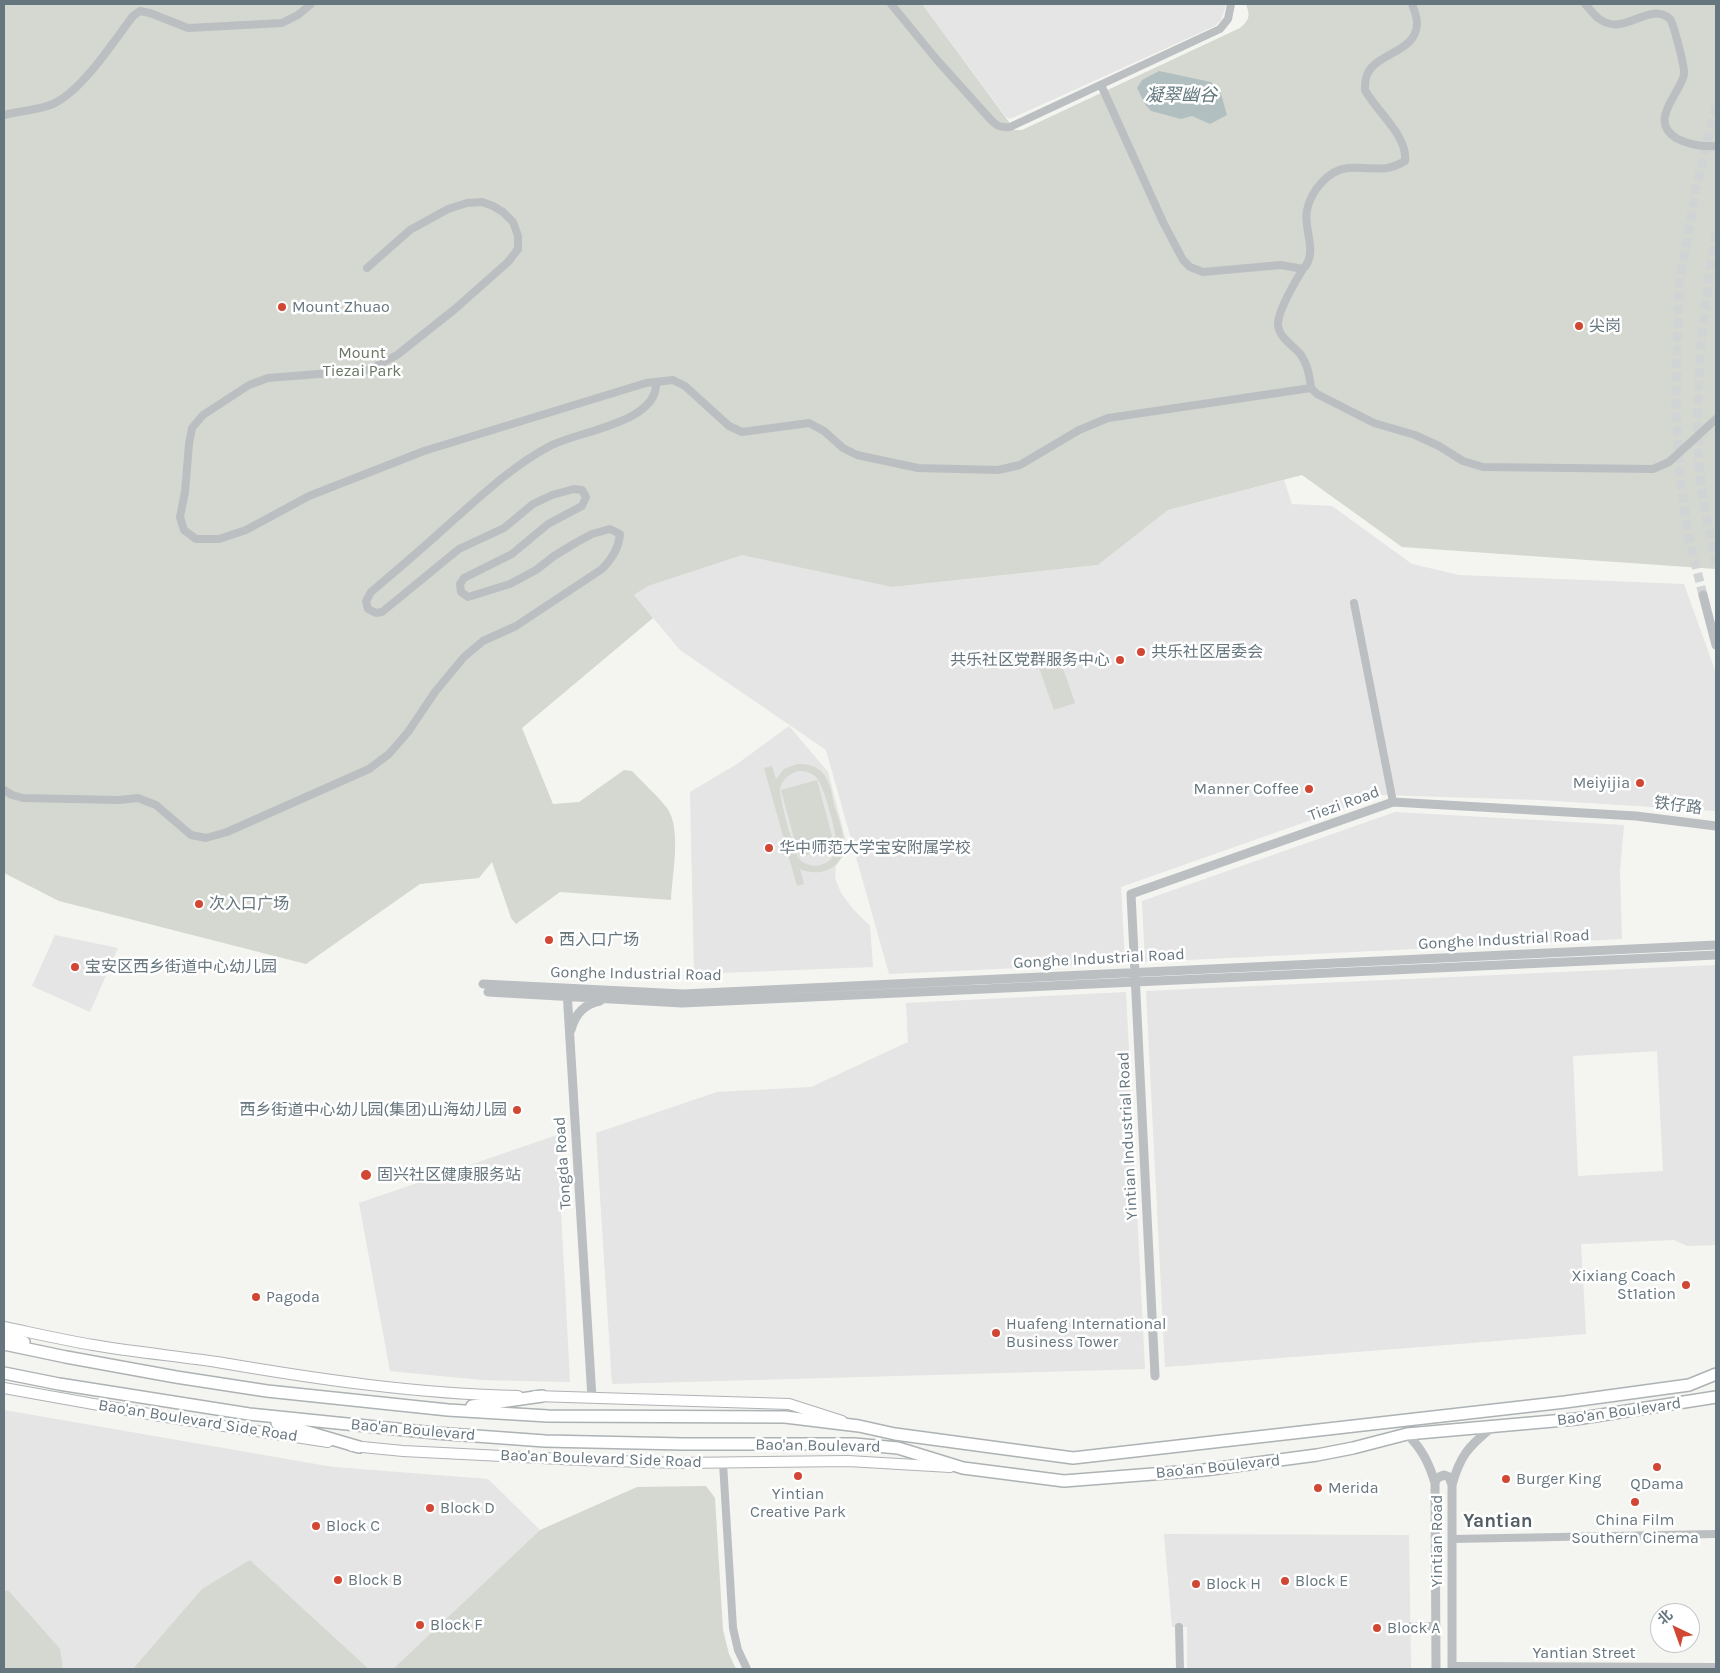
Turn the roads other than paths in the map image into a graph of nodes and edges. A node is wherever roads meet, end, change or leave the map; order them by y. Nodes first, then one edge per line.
1 (311, 4) edge
2 (891, 4) edge
3 (1231, 4) edge
4 (1412, 4) edge
5 (1585, 4) edge
6 (1101, 85) junction
7 (4, 114) edge
8 (1716, 146) edge
9 (367, 268) dead end
10 (1303, 269) junction
11 (656, 382) junction
12 (1311, 388) junction
13 (1716, 419) edge
14 (1703, 595) tunnel mouth
15 (1354, 603) dead end
16 (1716, 645) edge
17 (4, 790) edge
18 (1393, 802) junction
19 (1636, 816) joint
20 (1716, 826) edge
21 (1132, 894) joint
22 (1716, 945) edge
23 (1716, 955) edge
24 (1135, 972) junction
25 (1136, 982) junction
26 (486, 988) dead end
27 (567, 992) junction
28 (615, 999) junction
29 (570, 1043) junction
30 (4, 1327) edge
31 (4, 1334) edge
32 (4, 1344) edge
33 (66, 1357) junction
34 (4, 1373) edge
35 (1716, 1374) edge
36 (1155, 1376) dead end
37 (4, 1382) edge
38 (59, 1384) junction
39 (4, 1388) edge
40 (542, 1396) junction
41 (1716, 1397) edge
42 (592, 1398) junction
43 (448, 1410) junction
44 (249, 1414) junction
45 (859, 1426) junction
46 (1491, 1428) junction
47 (1407, 1434) junction
48 (359, 1447) junction
49 (723, 1463) junction
50 (963, 1468) junction
51 (1435, 1483) junction
52 (1452, 1485) junction
53 (1716, 1534) edge
54 (1452, 1539) junction
55 (1402, 1626) dead end
56 (1436, 1626) junction
57 (1179, 1627) dead end
58 (1716, 1667) edge
59 (1452, 1668) edge
60 (747, 1669) edge
61 (1180, 1669) edge
62 (1436, 1669) edge

1 - 7 street
2 - 6 street
3 - 6 street
4 - 10 street
5 - 8 street
6 - 10 street
9 - 11 street
10 - 12 street
11 - 12 street
11 - 17 street
12 - 13 street
14 - 16 street
15 - 18 street
18 - 19 street, Tiezi Road
18 - 21 street, Tiezi Road
19 - 20 street, 铁仔路
21 - 24 street, Yintian Industrial Road
22 - 24 street, Gonghe Industrial Road
23 - 25 street, Gonghe Industrial Road
24 - 25 street, Yintian Industrial Road
24 - 27 street, Gonghe Industrial Road
25 - 28 street, Gonghe Industrial Road
25 - 36 street, Yintian Industrial Road
26 - 27 street, Gonghe Industrial Road
27 - 28 street, Gonghe Industrial Road
27 - 29 street, Tongda Road
28 - 29 street
29 - 42 street, Tongda Road
30 - 40 main road
31 - 33 main road
32 - 33 main road, Bao'an Boulevard
33 - 43 main road, Bao'an Boulevard
34 - 38 main road, Bao'an Boulevard
35 - 45 main road, Bao'an Boulevard
37 - 38 main road
38 - 44 main road, Bao'an Boulevard
39 - 48 main road, Bao'an Boulevard Side Road
40 - 42 main road
40 - 43 main road
41 - 46 main road, Bao'an Boulevard
42 - 45 main road
43 - 45 main road, Bao'an Boulevard
44 - 48 main road
44 - 50 main road, Bao'an Boulevard
46 - 47 main road, Bao'an Boulevard
46 - 52 street, Yintian Road
47 - 50 main road, Bao'an Boulevard
47 - 51 street, Yintian Road
48 - 49 main road, Bao'an Boulevard Side Road
49 - 50 main road, Bao'an Boulevard Side Road
49 - 60 street
51 - 52 street
51 - 56 street, Yintian Road
52 - 54 street, Yintian Road
53 - 54 street
54 - 59 street, Yintian Road
55 - 56 street
56 - 62 street, Yintian Road
57 - 61 street
58 - 59 street, Yantian Street

